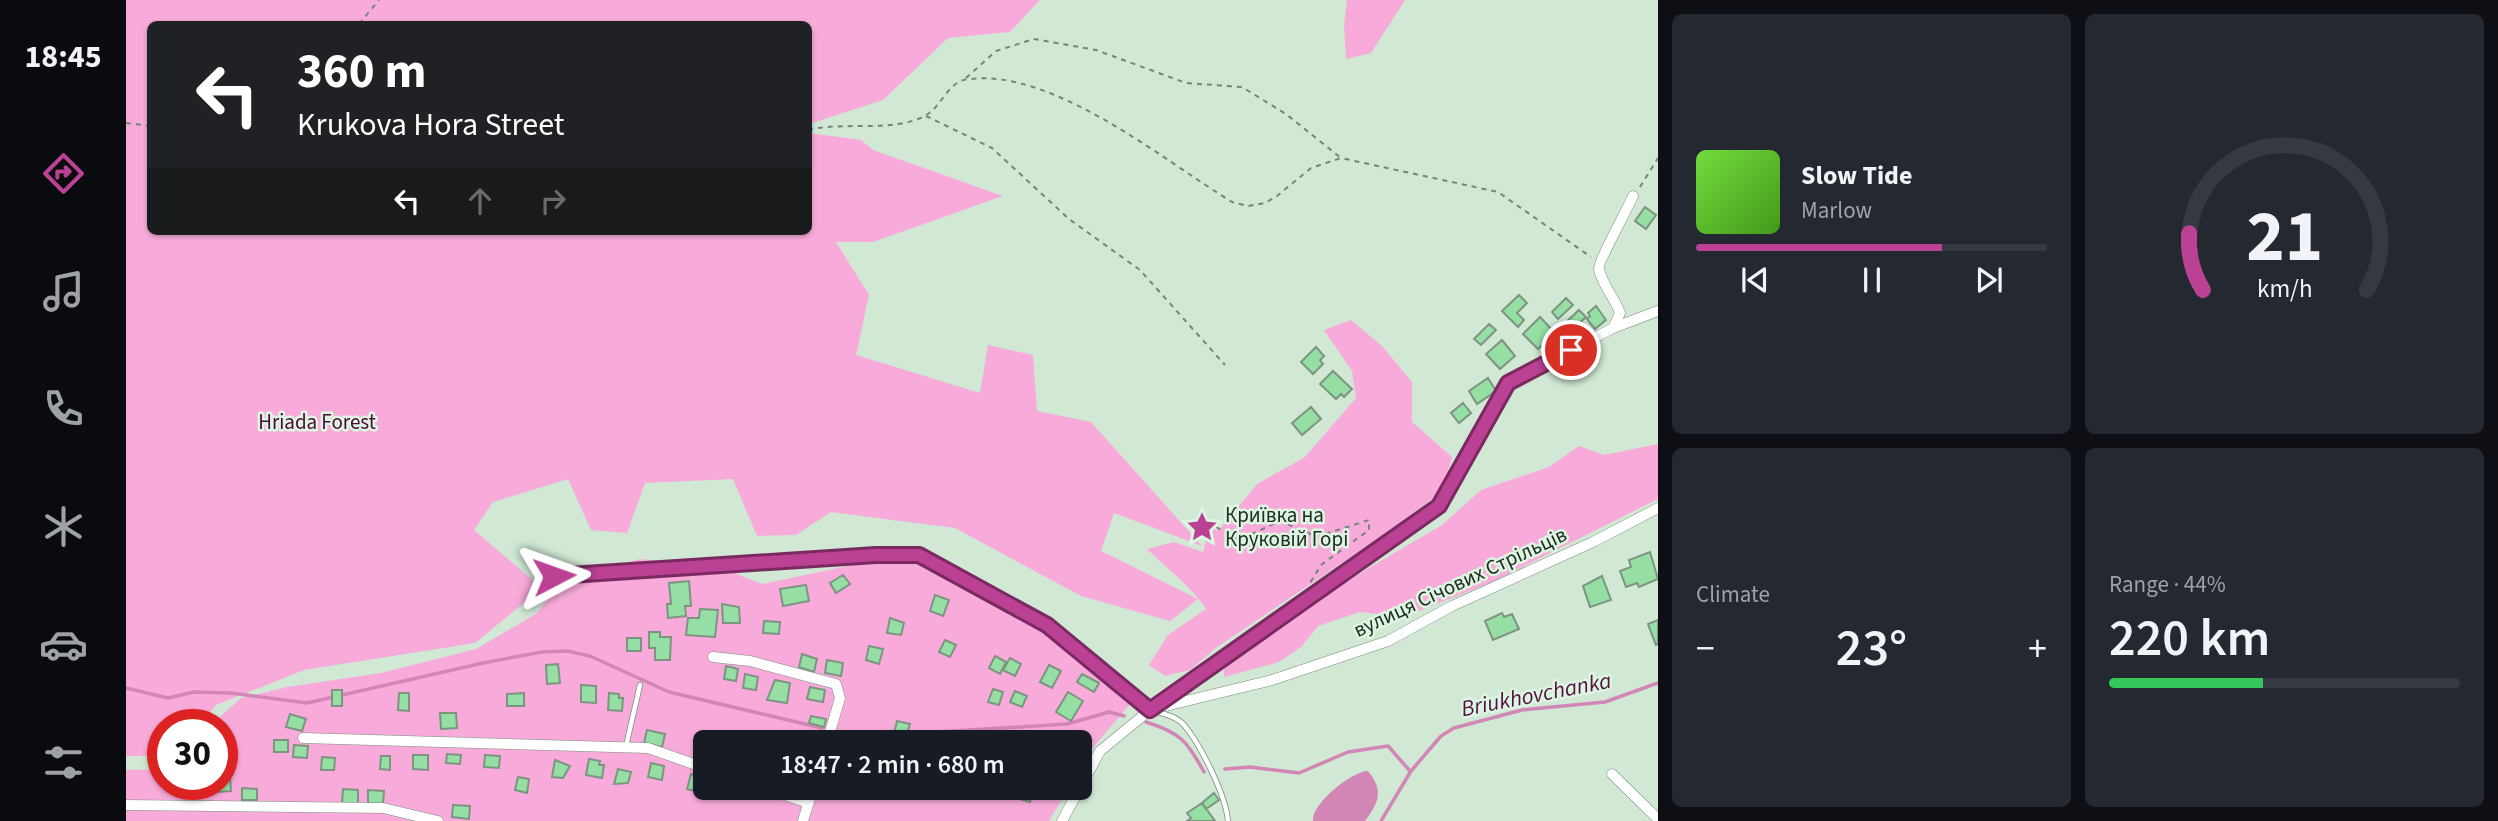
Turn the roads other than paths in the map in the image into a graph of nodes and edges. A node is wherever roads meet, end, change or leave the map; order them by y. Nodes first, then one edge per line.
1 (1633, 196) road end
2 (1658, 311) edge
3 (1613, 328) junction
4 (1658, 508) edge
5 (554, 576) dead end
6 (713, 657) dead end
7 (640, 685) dead end
8 (1150, 710) junction
9 (831, 730) edge
10 (303, 737) dead end
11 (626, 747) junction
12 (693, 764) edge
13 (1612, 774) dead end
14 (800, 800) edge
15 (810, 800) edge
16 (809, 803) junction
17 (126, 805) edge
18 (1658, 819) edge
19 (438, 821) edge
20 (803, 821) edge
21 (1062, 821) edge
22 (1228, 821) edge

1 - 3 street
2 - 3 street
3 - 8 street
4 - 8 street, вулиця Січових Стрільців
5 - 8 street
6 - 9 street
7 - 11 lane
8 - 21 street
8 - 22 lane
10 - 11 street
11 - 12 street
13 - 18 street
14 - 16 street
15 - 16 street
16 - 20 street
17 - 19 street

